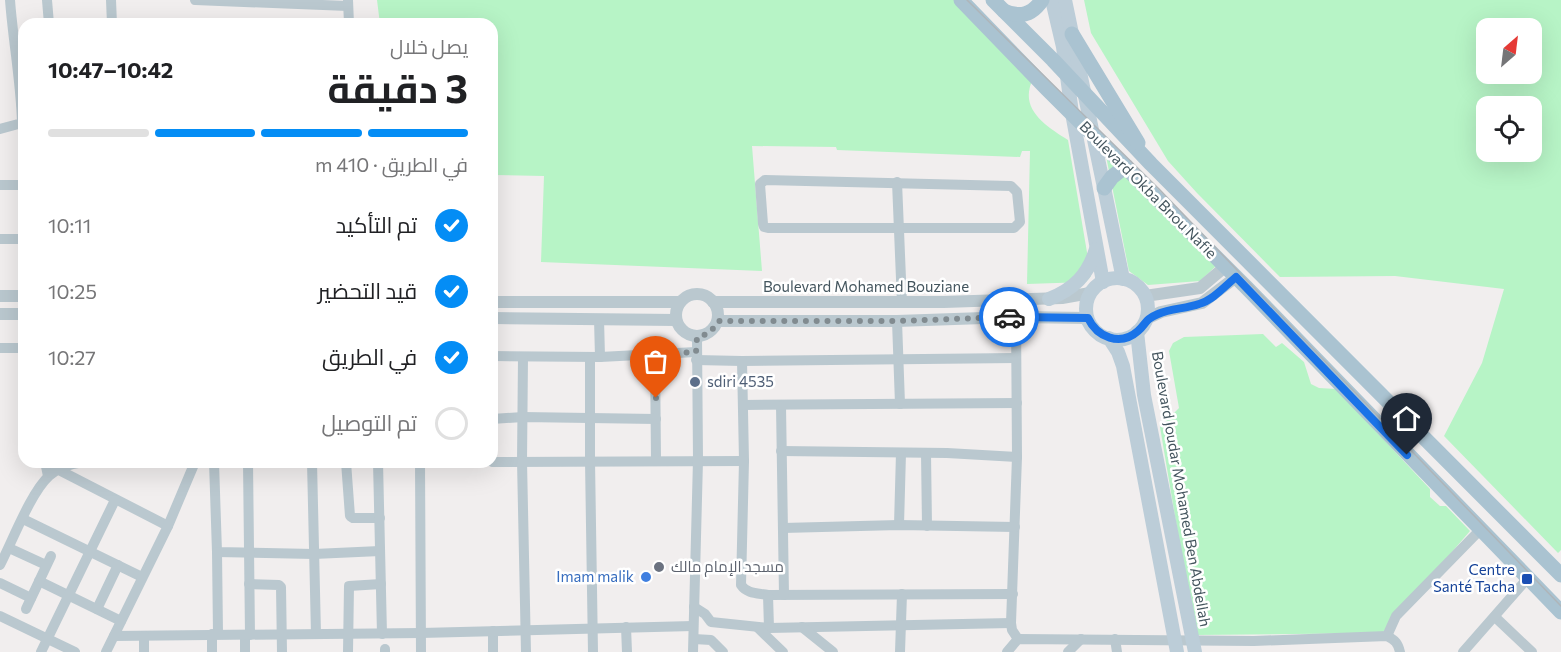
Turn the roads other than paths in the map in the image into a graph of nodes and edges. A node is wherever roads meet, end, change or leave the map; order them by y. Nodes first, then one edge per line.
1 (10, 0) edge
2 (47, 0) edge
3 (111, 0) edge
4 (195, 0) edge
5 (962, 0) edge
6 (1042, 0) edge
7 (1052, 0) edge
8 (1065, 0) edge
9 (348, 3) edge
10 (999, 6) edge
11 (48, 18) edge
12 (112, 18) edge
13 (349, 18) edge
14 (1072, 34) junction
15 (13, 38) junction
16 (0, 40) edge
17 (18, 70) edge
18 (1067, 75) junction
19 (1087, 98) junction
20 (1072, 113) junction
21 (18, 125) edge
22 (0, 129) edge
23 (1092, 134) junction
24 (1151, 164) junction
25 (1126, 166) junction
26 (897, 182) junction
27 (0, 185) edge
28 (18, 185) edge
29 (1104, 189) junction
30 (897, 228) junction
31 (0, 239) edge
32 (18, 239) edge
33 (1097, 247) junction
34 (1231, 272) junction
35 (1123, 279) junction
36 (1103, 282) junction
37 (1090, 293) junction
38 (0, 296) edge
39 (18, 296) edge
40 (1145, 296) junction
41 (1049, 299) junction
42 (498, 302) edge
43 (680, 302) junction
44 (713, 302) junction
45 (902, 303) junction
46 (0, 314) edge
47 (18, 314) edge
48 (1016, 317) junction
49 (498, 318) edge
50 (1088, 318) junction
51 (599, 319) junction
52 (1146, 319) junction
53 (676, 320) junction
54 (718, 321) junction
55 (897, 321) junction
56 (1137, 332) junction
57 (697, 337) junction
58 (1109, 338) junction
59 (0, 348) edge
60 (18, 348) edge
61 (655, 354) junction
62 (498, 356) edge
63 (696, 356) junction
64 (523, 357) junction
65 (595, 357) junction
66 (1016, 358) junction
67 (899, 360) junction
68 (742, 361) junction
69 (1017, 403) junction
70 (900, 404) junction
71 (743, 405) junction
72 (781, 406) junction
73 (523, 417) junction
74 (590, 418) junction
75 (498, 419) edge
76 (656, 419) junction
77 (781, 451) junction
78 (901, 453) junction
79 (926, 453) junction
80 (1017, 457) junction
81 (656, 460) junction
82 (698, 460) junction
83 (522, 461) junction
84 (590, 461) junction
85 (744, 461) junction
86 (498, 462) edge
87 (49, 468) edge
88 (64, 468) edge
89 (192, 468) edge
90 (214, 468) edge
91 (248, 468) edge
92 (312, 468) edge
93 (346, 468) edge
94 (378, 468) edge
95 (420, 468) edge
96 (53, 473) junction
97 (115, 500) junction
98 (380, 518) junction
99 (23, 519) junction
100 (899, 525) junction
101 (168, 526) junction
102 (927, 526) junction
103 (1016, 526) junction
104 (783, 528) junction
105 (1480, 530) junction
106 (9, 548) junction
107 (380, 551) junction
108 (90, 552) junction
109 (217, 552) junction
110 (248, 553) junction
111 (315, 554) junction
112 (0, 565) edge
113 (117, 565) junction
114 (1561, 575) edge
115 (142, 577) junction
116 (1527, 579) junction
117 (39, 580) junction
118 (0, 583) edge
119 (249, 584) junction
120 (381, 584) junction
121 (902, 594) junction
122 (1013, 594) junction
123 (68, 595) junction
124 (768, 595) junction
125 (784, 595) junction
126 (31, 598) junction
127 (694, 607) junction
128 (26, 609) dead end
129 (97, 609) junction
130 (1561, 612) edge
131 (0, 616) edge
132 (1495, 617) junction
133 (121, 621) junction
134 (711, 622) junction
135 (1011, 623) junction
136 (901, 625) junction
137 (693, 626) junction
138 (626, 627) junction
139 (802, 627) junction
140 (593, 628) junction
141 (764, 628) junction
142 (525, 630) junction
143 (493, 631) junction
144 (421, 633) junction
145 (215, 634) junction
146 (316, 634) junction
147 (348, 634) junction
148 (382, 634) junction
149 (247, 635) junction
150 (282, 635) junction
151 (114, 636) junction
152 (144, 636) junction
153 (1387, 636) junction
154 (47, 639) junction
155 (694, 639) junction
156 (1018, 639) junction
157 (1081, 639) junction
158 (1115, 639) junction
159 (1156, 639) junction
160 (711, 640) junction
161 (1175, 646) edge
162 (1193, 646) edge
163 (1255, 646) edge
164 (109, 650) edge
165 (40, 652) edge
166 (75, 652) edge
167 (144, 652) edge
168 (212, 652) edge
169 (245, 652) edge
170 (282, 652) edge
171 (348, 652) edge
172 (421, 652) edge
173 (493, 652) edge
174 (526, 652) edge
175 (593, 652) edge
176 (627, 652) edge
177 (693, 652) edge
178 (723, 652) edge
179 (783, 652) edge
180 (832, 652) edge
181 (900, 652) edge
182 (1007, 652) edge
183 (1068, 652) edge
184 (1117, 652) edge
185 (1158, 652) edge
186 (1401, 652) edge
187 (1464, 652) edge
188 (1532, 652) edge

1 - 15 street
2 - 11 street
3 - 12 street
4 - 9 street
5 - 20 main road, Boulevard Okba Bnou Nafie
6 - 10 main road
7 - 18 main road
8 - 14 main road
9 - 13 street
10 - 18 main road, Boulevard Okba Bnou Nafie
14 - 19 main road
14 - 24 main road
15 - 16 street
15 - 17 street
18 - 19 main road, Boulevard Okba Bnou Nafie
18 - 20 main road
19 - 23 main road
19 - 24 main road, Boulevard Okba Bnou Nafie
20 - 23 main road, Boulevard Okba Bnou Nafie
20 - 33 main road
21 - 22 street
23 - 25 main road, Boulevard Okba Bnou Nafie
23 - 29 main road
24 - 114 main road, Boulevard Okba Bnou Nafie
25 - 29 main road
25 - 34 main road, Boulevard Okba Bnou Nafie
26 - 30 street
26 - 30 street
26 - 30 street
27 - 28 street
29 - 35 main road
30 - 45 street
31 - 32 street
33 - 36 main road
33 - 41 main road
34 - 40 street
34 - 52 street
34 - 105 main road, Boulevard Okba Bnou Nafie
35 - 36 main road
35 - 40 main road
36 - 37 main road
37 - 41 street, Boulevard Mohamed Bouziane
37 - 50 main road
38 - 39 street
40 - 52 main road
41 - 45 street, Boulevard Mohamed Bouziane
42 - 43 street
43 - 44 street
43 - 53 street
44 - 45 street, Boulevard Mohamed Bouziane
44 - 54 street
46 - 47 street
48 - 50 street, Boulevard Mohamed Bouziane
48 - 55 street, Boulevard Mohamed Bouziane
48 - 66 street
49 - 51 street
50 - 58 main road
51 - 53 street
51 - 65 street
52 - 56 main road
53 - 57 street
54 - 55 street, Boulevard Mohamed Bouziane
54 - 57 street
55 - 67 street
56 - 58 main road
56 - 162 main road, Boulevard Joudar Mohamed Ben Abdellah
57 - 63 street
58 - 161 main road
59 - 60 street
61 - 63 street
61 - 65 street
61 - 76 street
62 - 64 street
63 - 68 street
63 - 82 street
64 - 65 street
64 - 73 street
65 - 74 street
66 - 67 street
66 - 69 street
67 - 68 street
67 - 70 street
68 - 71 street
69 - 70 street
69 - 80 street
70 - 72 street
71 - 72 street
71 - 85 street
72 - 77 street
73 - 74 street
73 - 75 street
73 - 83 street
74 - 76 street
74 - 84 street
76 - 81 street
77 - 78 street
77 - 104 street
78 - 79 street
78 - 100 street
79 - 80 street
79 - 102 street
80 - 103 street
81 - 82 street
81 - 84 street
82 - 85 street
82 - 127 street
83 - 84 street
83 - 86 street
83 - 142 street
84 - 140 street
85 - 124 street
87 - 96 street
88 - 96 street
89 - 101 street
90 - 109 street
91 - 110 street
92 - 111 street
93 - 98 street
94 - 98 street
95 - 144 street
96 - 97 street
96 - 99 street
97 - 101 street
97 - 108 street
98 - 107 street
99 - 106 street
99 - 108 street
100 - 102 street
100 - 104 street
101 - 115 street
102 - 103 street
103 - 122 street
104 - 125 street
105 - 116 main road, Boulevard Okba Bnou Nafie
105 - 153 street
106 - 112 street
106 - 117 street
107 - 111 street
107 - 120 street
108 - 113 street
108 - 123 street
109 - 110 street
109 - 145 street
110 - 111 street
110 - 119 street
111 - 146 street
113 - 115 street
113 - 129 street
115 - 133 street
116 - 130 main road, Boulevard Okba Bnou Nafie
116 - 132 street
117 - 123 street
117 - 126 street
118 - 126 street
119 - 149 street
119 - 150 street
120 - 147 street
120 - 148 street
121 - 122 street
121 - 125 street
121 - 136 street
122 - 135 street
123 - 129 street
123 - 154 street
124 - 125 street
124 - 141 street
126 - 128 street
127 - 134 street
127 - 137 street
129 - 133 street
131 - 154 street
132 - 187 street
132 - 188 street
133 - 151 street
134 - 141 street
134 - 160 street
135 - 136 street
135 - 156 street
136 - 139 street
136 - 181 street
137 - 138 street
137 - 155 street
138 - 140 street
138 - 176 street
139 - 141 street
139 - 180 street
140 - 142 street
140 - 175 street
141 - 179 street
142 - 143 street
142 - 174 street
143 - 144 street
143 - 173 street
144 - 148 street
144 - 172 street
145 - 149 street
145 - 152 street
145 - 168 street
146 - 147 street
146 - 150 street
147 - 148 street
147 - 171 street
149 - 150 street
149 - 169 street
150 - 170 street
151 - 152 street
151 - 164 street
152 - 167 street
153 - 163 street
153 - 186 street
154 - 165 street
154 - 166 street
155 - 160 street
155 - 177 street
156 - 157 street
156 - 182 street
157 - 158 street
157 - 183 street
158 - 159 street
158 - 184 street
159 - 161 street
159 - 185 street
160 - 178 street
161 - 162 street
162 - 163 street

